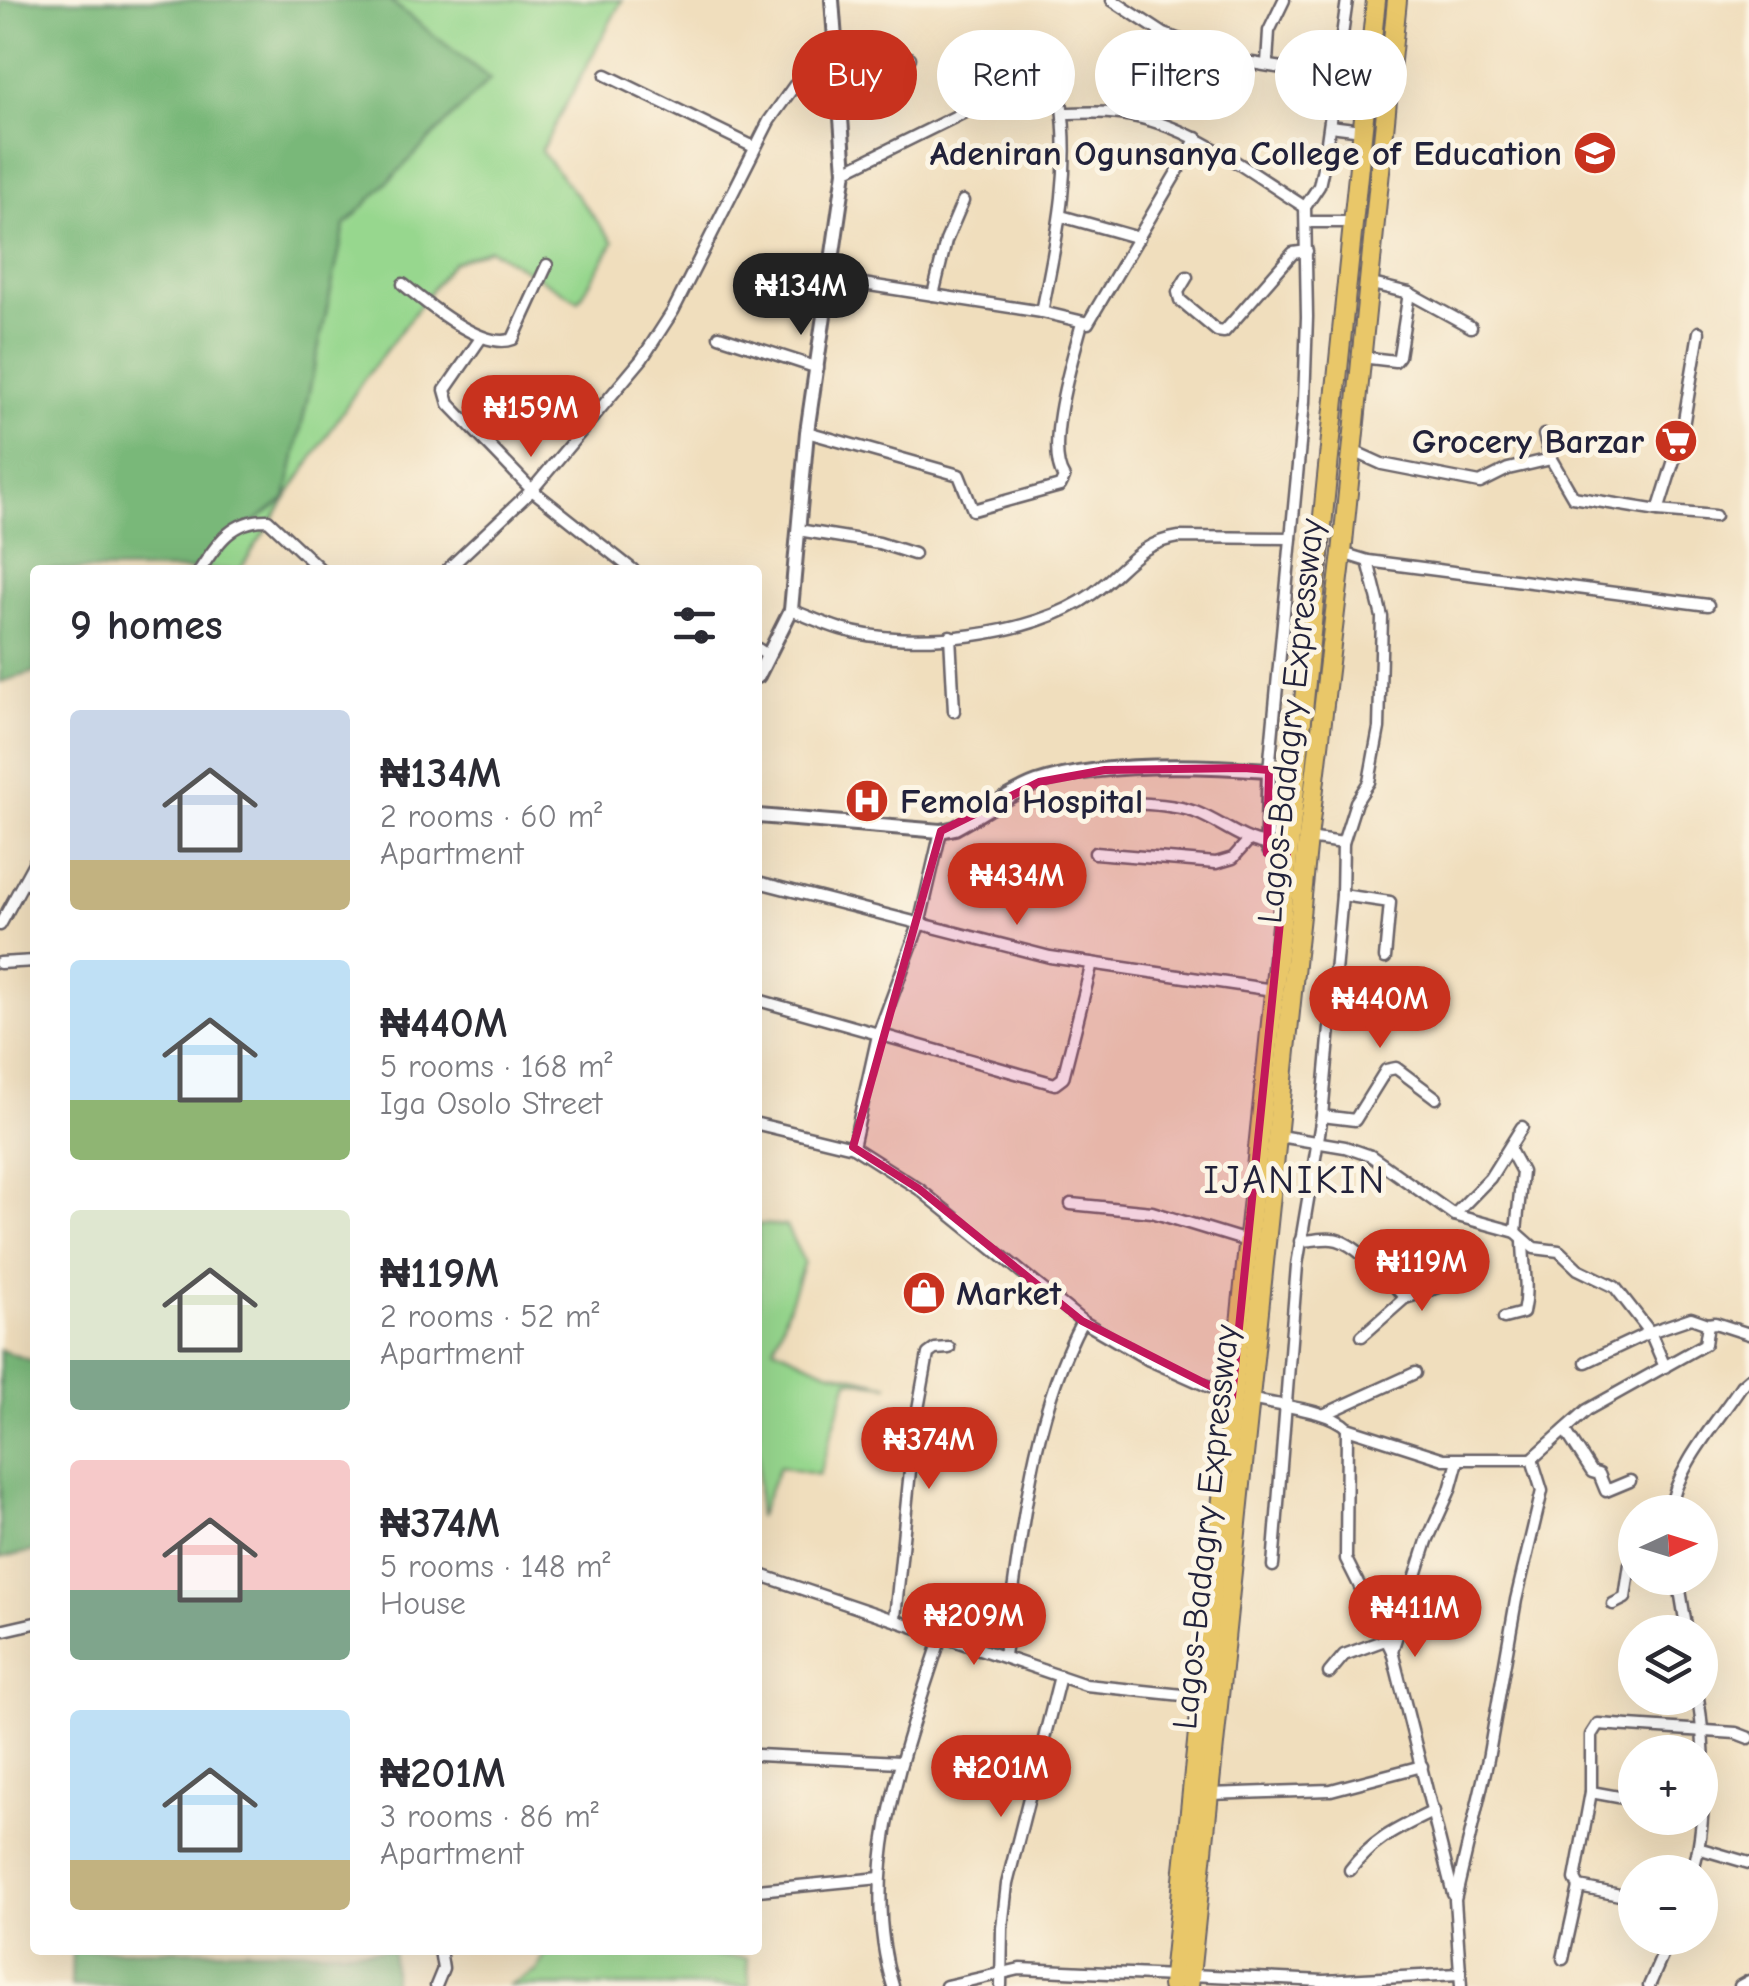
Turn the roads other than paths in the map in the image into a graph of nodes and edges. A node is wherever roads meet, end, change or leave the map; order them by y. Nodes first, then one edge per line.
1 (832, 0) edge
2 (1112, 0) edge
3 (1268, 0) edge
4 (1347, 0) edge
5 (1376, 0) edge
6 (1396, 0) edge
7 (1281, 5) edge
8 (834, 30) edge
9 (1157, 30) edge
10 (1343, 30) edge
11 (1255, 62) edge
12 (1267, 63) junction
13 (1275, 65) edge
14 (606, 75) dead end
15 (792, 89) edge
16 (841, 120) edge
17 (950, 120) edge
18 (1064, 120) edge
19 (1147, 120) edge
20 (1331, 120) edge
21 (1330, 126) junction
22 (1362, 130) junction
23 (1198, 138) junction
24 (754, 147) junction
25 (845, 172) junction
26 (963, 202) dead end
27 (1305, 207) junction
28 (1061, 216) junction
29 (1306, 222) junction
30 (1352, 222) junction
31 (1138, 238) junction
32 (1307, 250) junction
33 (548, 265) dead end
34 (1187, 277) dead end
35 (830, 278) junction
36 (1368, 283) junction
37 (402, 284) dead end
38 (1410, 293) junction
39 (933, 295) junction
40 (1042, 312) junction
41 (1082, 323) junction
42 (1471, 327) dead end
43 (1699, 332) dead end
44 (719, 336) dead end
45 (481, 338) junction
46 (1360, 357) junction
47 (818, 368) junction
48 (807, 432) junction
49 (1544, 436) dead end
50 (1350, 450) junction
51 (1551, 459) junction
52 (532, 490) junction
53 (1658, 511) junction
54 (1714, 516) dead end
55 (798, 530) junction
56 (1291, 538) junction
57 (1342, 553) junction
58 (914, 554) dead end
59 (1368, 560) junction
60 (204, 565) edge
61 (316, 565) edge
62 (452, 565) edge
63 (627, 565) edge
64 (1708, 606) dead end
65 (791, 610) junction
66 (950, 636) junction
67 (762, 652) edge
68 (954, 712) dead end
69 (1269, 770) junction
70 (1108, 802) dead end
71 (762, 816) edge
72 (941, 830) junction
73 (1308, 838) junction
74 (1248, 841) junction
75 (1343, 843) junction
76 (1267, 844) junction
77 (1095, 853) dead end
78 (1287, 853) junction
79 (30, 870) edge
80 (762, 883) edge
81 (1342, 895) junction
82 (919, 924) junction
83 (0, 925) edge
84 (1385, 958) dead end
85 (30, 962) edge
86 (0, 963) edge
87 (1092, 963) junction
88 (1273, 990) junction
89 (762, 1001) edge
90 (878, 1035) junction
91 (1436, 1098) dead end
92 (1322, 1116) junction
93 (762, 1125) edge
94 (1522, 1127) dead end
95 (1278, 1136) junction
96 (1316, 1144) junction
97 (853, 1147) junction
98 (1510, 1150) junction
99 (1071, 1204) dead end
100 (1454, 1215) junction
101 (1519, 1235) junction
102 (1247, 1241) junction
103 (1300, 1242) junction
104 (1473, 1276) dead end
105 (1405, 1298) junction
106 (1504, 1318) dead end
107 (1082, 1322) junction
108 (1708, 1324) junction
109 (1650, 1332) junction
110 (1749, 1334) edge
111 (1362, 1336) dead end
112 (949, 1348) dead end
113 (1586, 1362) dead end
114 (1666, 1367) junction
115 (1415, 1373) dead end
116 (1749, 1379) edge
117 (1241, 1398) junction
118 (1284, 1408) junction
119 (1325, 1414) junction
120 (1347, 1428) junction
121 (1565, 1430) junction
122 (1532, 1459) junction
123 (1458, 1462) junction
124 (1630, 1481) dead end
125 (1673, 1495) edge
126 (1273, 1566) dead end
127 (762, 1575) edge
128 (1625, 1595) edge
129 (1613, 1604) dead end
130 (895, 1618) junction
131 (30, 1624) edge
132 (0, 1631) edge
133 (941, 1637) junction
134 (1385, 1640) junction
135 (1392, 1652) junction
136 (1004, 1655) junction
137 (1329, 1673) dead end
138 (1060, 1676) junction
139 (1202, 1697) junction
140 (1701, 1715) edge
141 (1704, 1732) junction
142 (1704, 1735) edge
143 (1749, 1738) edge
144 (762, 1755) edge
145 (900, 1762) junction
146 (1422, 1766) junction
147 (1591, 1792) junction
148 (1209, 1794) junction
149 (1618, 1797) edge
150 (1434, 1811) junction
151 (1701, 1835) edge
152 (1701, 1849) junction
153 (1699, 1855) edge
154 (1749, 1864) edge
155 (1350, 1870) dead end
156 (880, 1878) junction
157 (1579, 1887) junction
158 (762, 1890) edge
159 (1618, 1895) edge
160 (1454, 1900) junction
161 (441, 1955) edge
162 (1663, 1955) edge
163 (1562, 1959) dead end
164 (1002, 1972) junction
165 (1460, 1980) edge
166 (1181, 1981) edge
167 (1749, 1981) edge
168 (1324, 1983) edge
169 (436, 1986) edge
170 (893, 1986) edge
171 (946, 1986) edge
172 (1001, 1986) edge
173 (1650, 1986) edge
174 (1740, 1986) edge

1 - 8 street
2 - 9 street
3 - 7 street
4 - 10 street
5 - 22 highway, Lagos-Badagry Expressway
6 - 36 highway, Lagos-Badagry Expressway
7 - 12 street
11 - 12 street
12 - 13 street
14 - 24 street
15 - 24 street
16 - 25 street
17 - 25 street
18 - 28 street
19 - 23 street
20 - 21 street
21 - 22 street
21 - 27 street
22 - 30 highway, Lagos-Badagry Expressway
23 - 27 street
23 - 31 street
24 - 52 street
25 - 35 street
26 - 39 street
27 - 29 street
28 - 31 street
28 - 40 street
29 - 30 street
29 - 32 street
30 - 78 highway, Lagos-Badagry Expressway
31 - 41 street
32 - 34 street
32 - 56 street
33 - 45 street
35 - 39 street
35 - 47 street
36 - 38 street
36 - 46 highway, Lagos-Badagry Expressway
37 - 45 street
38 - 42 street
38 - 46 street
39 - 40 street
40 - 41 street
41 - 48 street
43 - 53 street
44 - 47 street
45 - 52 street
46 - 50 highway, Lagos-Badagry Expressway
47 - 48 street
48 - 55 street
49 - 51 street
50 - 51 street
50 - 57 highway, Lagos-Badagry Expressway
51 - 53 street
52 - 62 street
52 - 63 street
53 - 54 street
55 - 58 street
55 - 65 street
56 - 66 street
56 - 69 street
57 - 59 street
57 - 73 highway, Lagos-Badagry Expressway
59 - 64 street
59 - 75 street
60 - 61 street
65 - 66 street
65 - 67 street
66 - 68 street
69 - 72 street
69 - 76 street
70 - 74 street
71 - 72 street
72 - 82 street
73 - 75 street
73 - 95 highway, Lagos-Badagry Expressway
74 - 76 street
74 - 77 street
75 - 81 street
76 - 78 street
78 - 88 highway, Lagos-Badagry Expressway
79 - 83 street
80 - 82 street
81 - 84 street
81 - 92 street
82 - 87 street
82 - 90 street
85 - 86 street
87 - 88 street
87 - 90 street
88 - 102 highway, Lagos-Badagry Expressway
89 - 90 street
90 - 97 street
91 - 92 street
92 - 96 street
93 - 97 street
94 - 98 street
95 - 96 street
95 - 117 highway, Lagos-Badagry Expressway
96 - 100 street
96 - 103 street
97 - 107 street
98 - 100 street
98 - 101 street
99 - 102 street
100 - 101 street
101 - 106 street
101 - 109 street
102 - 117 highway, Lagos-Badagry Expressway
103 - 105 street
103 - 118 street
104 - 105 street
105 - 111 street
107 - 117 street
107 - 136 street
108 - 109 street
108 - 110 street
108 - 114 street
109 - 113 street
109 - 114 street
112 - 130 street
114 - 121 street
115 - 119 street
116 - 125 street
117 - 118 street
117 - 139 highway, Lagos-Badagry Expressway
117 - 148 highway, Lagos-Badagry Expressway
118 - 119 street
118 - 126 street
119 - 120 street
120 - 123 street
120 - 134 street
121 - 122 street
121 - 124 street
122 - 123 street
122 - 160 street
123 - 135 street
127 - 130 street
128 - 129 street
130 - 133 street
131 - 132 street
133 - 136 street
133 - 145 street
134 - 135 street
134 - 137 street
135 - 146 street
136 - 138 street
138 - 139 street
138 - 164 street
139 - 166 highway, Lagos-Badagry Expressway
140 - 141 street
141 - 142 street
141 - 143 street
141 - 147 street
144 - 145 street
145 - 156 street
146 - 148 street
146 - 150 street
147 - 149 street
147 - 157 street
148 - 166 highway, Lagos-Badagry Expressway
150 - 155 street
150 - 160 street
151 - 152 street
152 - 153 street
152 - 154 street
156 - 158 street
156 - 170 street
157 - 159 street
157 - 163 street
160 - 165 street
161 - 169 street
162 - 173 street
164 - 166 street
164 - 171 street
164 - 172 street
165 - 168 street
166 - 168 street
167 - 174 street

